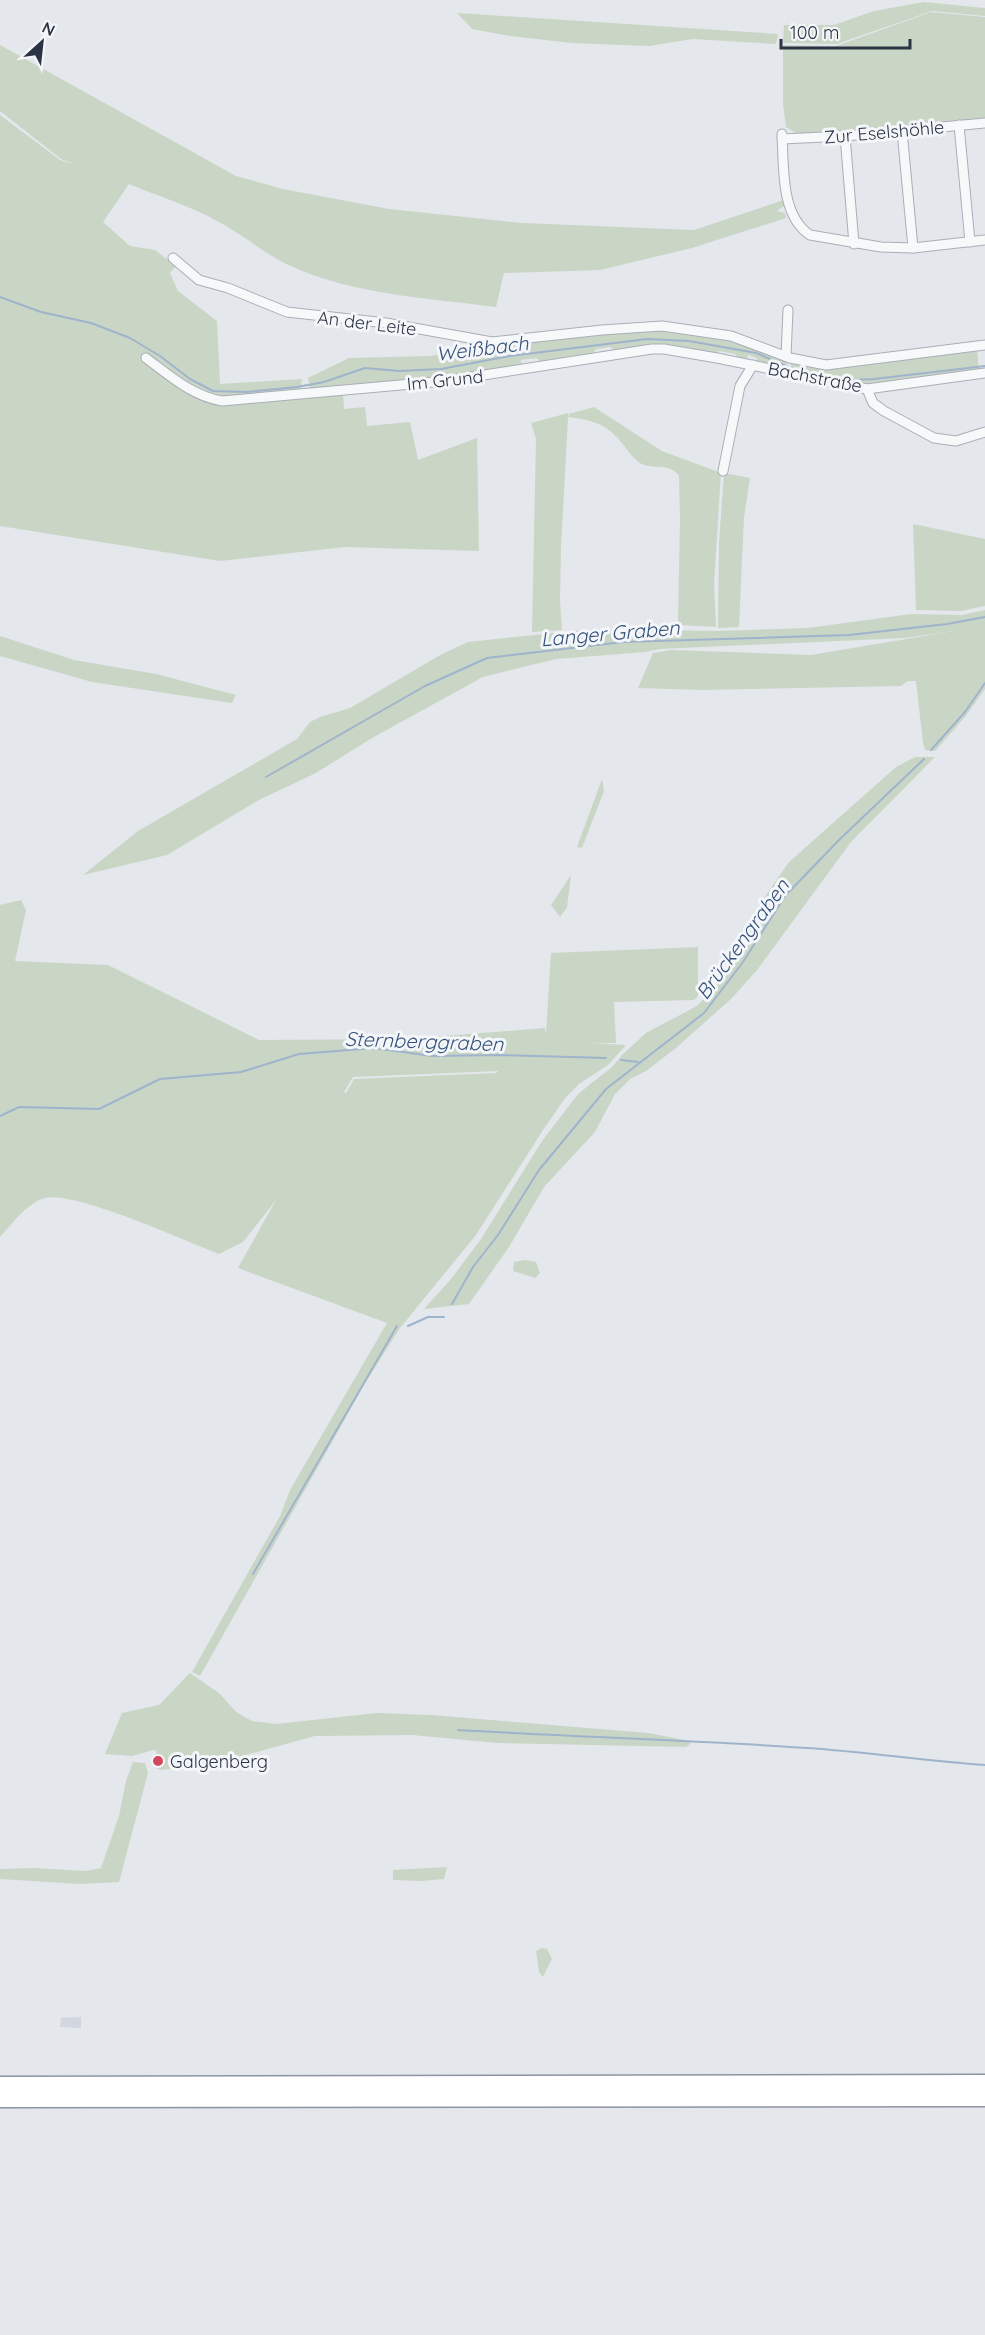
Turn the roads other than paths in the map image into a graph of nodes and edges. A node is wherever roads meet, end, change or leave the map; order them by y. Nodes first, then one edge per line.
1 (985, 123) edge
2 (959, 125) junction
3 (903, 130) junction
4 (845, 136) junction
5 (985, 240) edge
6 (970, 242) junction
7 (854, 244) junction
8 (913, 248) junction
9 (173, 258) dead end
10 (788, 309) dead end
11 (985, 345) edge
12 (146, 357) dead end
13 (786, 357) junction
14 (753, 365) junction
15 (985, 374) edge
16 (867, 389) junction
17 (985, 432) edge
18 (723, 471) dead end
19 (985, 2083) edge
20 (0, 2085) edge
21 (985, 2098) edge
22 (0, 2099) edge

1 - 2 street, Zur Eselshöhle
2 - 3 street, Zur Eselshöhle
2 - 6 street
3 - 4 street, Zur Eselshöhle
3 - 8 street
4 - 7 street
4 - 7 street, Zur Eselshöhle
5 - 6 street, Zur Eselshöhle
6 - 8 street, Zur Eselshöhle
7 - 8 street, Zur Eselshöhle
9 - 13 street, An der Leite
10 - 13 street
11 - 13 street, An der Leite
12 - 14 street, Im Grund
14 - 16 street, Bachstraße
14 - 18 street
15 - 16 street, Bachstraße
16 - 17 street
19 - 20 highway
21 - 22 highway

